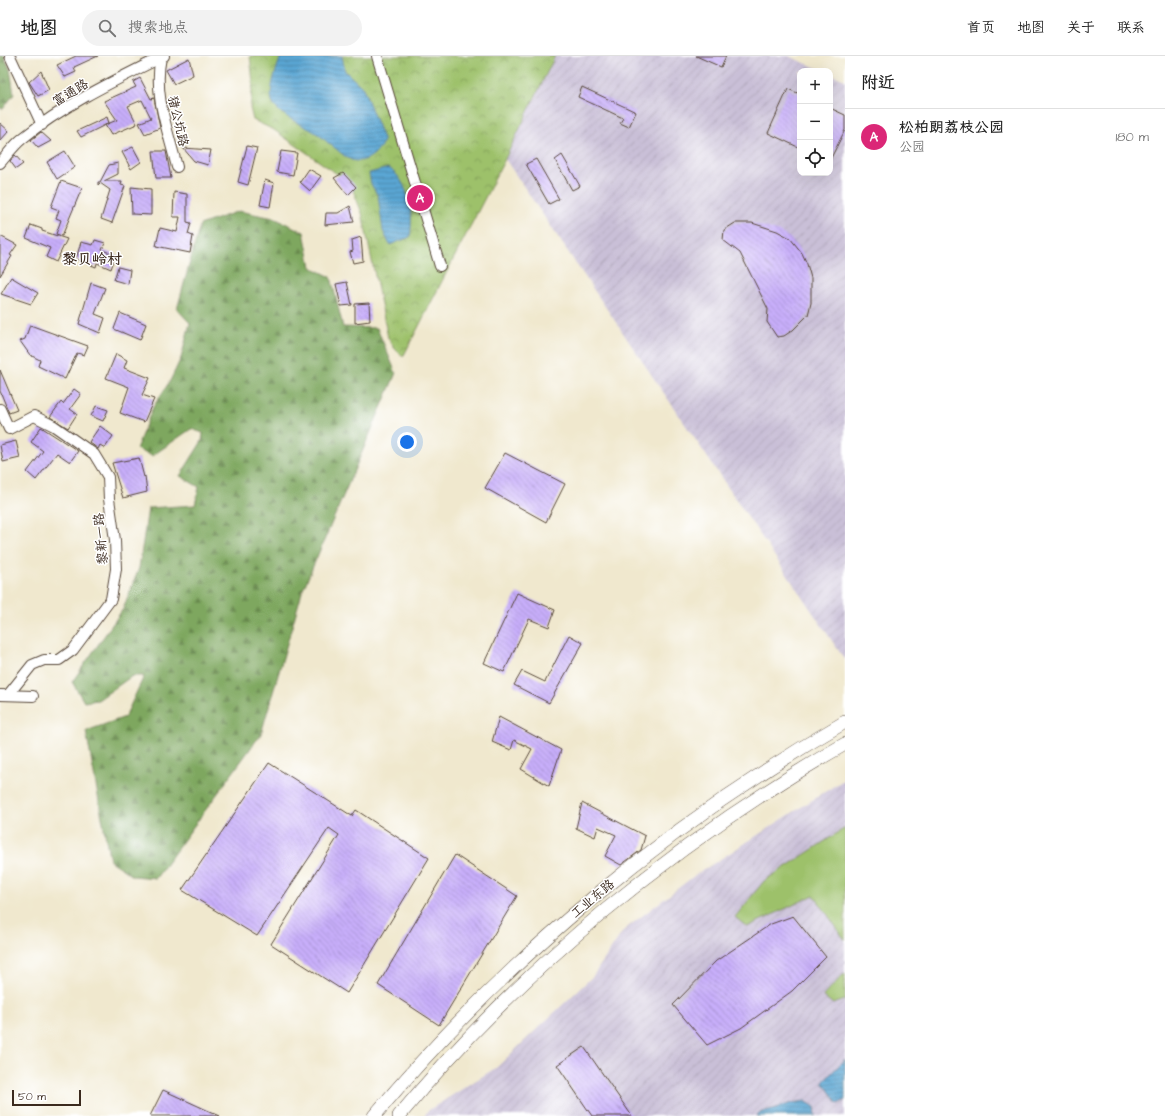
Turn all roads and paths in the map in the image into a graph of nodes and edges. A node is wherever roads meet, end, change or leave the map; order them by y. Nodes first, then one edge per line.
1 (10, 56) edge
2 (377, 56) edge
3 (162, 57) edge
4 (42, 125) junction
5 (0, 163) edge
6 (177, 167) dead end
7 (440, 266) dead end
8 (0, 408) edge
9 (4, 695) edge
10 (33, 696) dead end
11 (845, 722) edge
12 (845, 744) edge
13 (374, 1116) edge
14 (398, 1116) edge

1 - 4 street
2 - 7 street
3 - 4 street, 富通路
3 - 6 street, 猪公坑路
4 - 5 street, 富通路
8 - 9 street, 黎新一路
9 - 10 street
11 - 13 main road, 工业东路
12 - 14 main road, 工业东路

